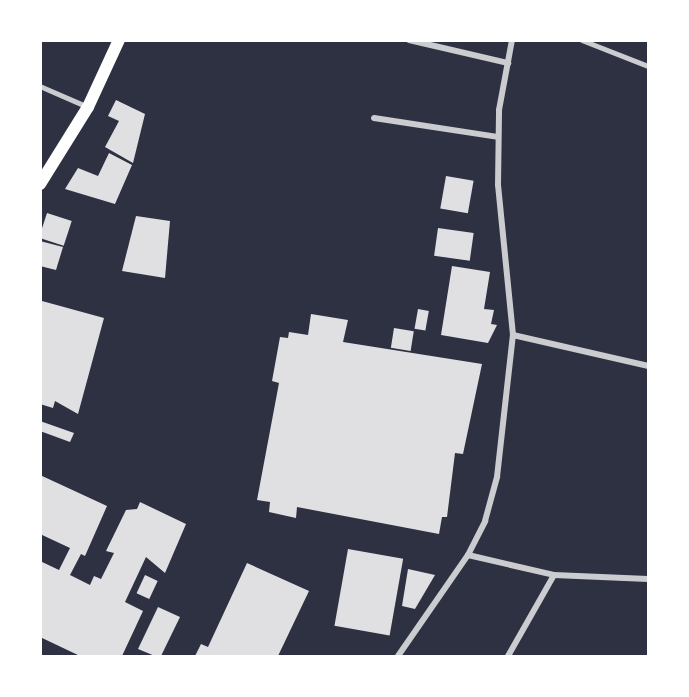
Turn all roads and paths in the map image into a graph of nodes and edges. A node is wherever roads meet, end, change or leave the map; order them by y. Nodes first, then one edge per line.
1 (119, 40) edge
2 (409, 40) edge
3 (512, 40) edge
4 (582, 40) edge
5 (508, 63) junction
6 (648, 66) edge
7 (40, 86) edge
8 (88, 107) junction
9 (374, 118) dead end
10 (498, 137) junction
11 (40, 184) edge
12 (513, 335) junction
13 (648, 366) edge
14 (468, 555) junction
15 (554, 575) junction
16 (648, 579) edge
17 (398, 657) edge
18 (508, 657) edge

1 - 8 main road
2 - 5 street
3 - 5 street
4 - 6 lane
5 - 10 street
7 - 8 lane
8 - 11 main road
9 - 10 street
10 - 12 street
12 - 13 street
12 - 14 street
14 - 15 street
14 - 17 street
15 - 16 street
15 - 18 street

